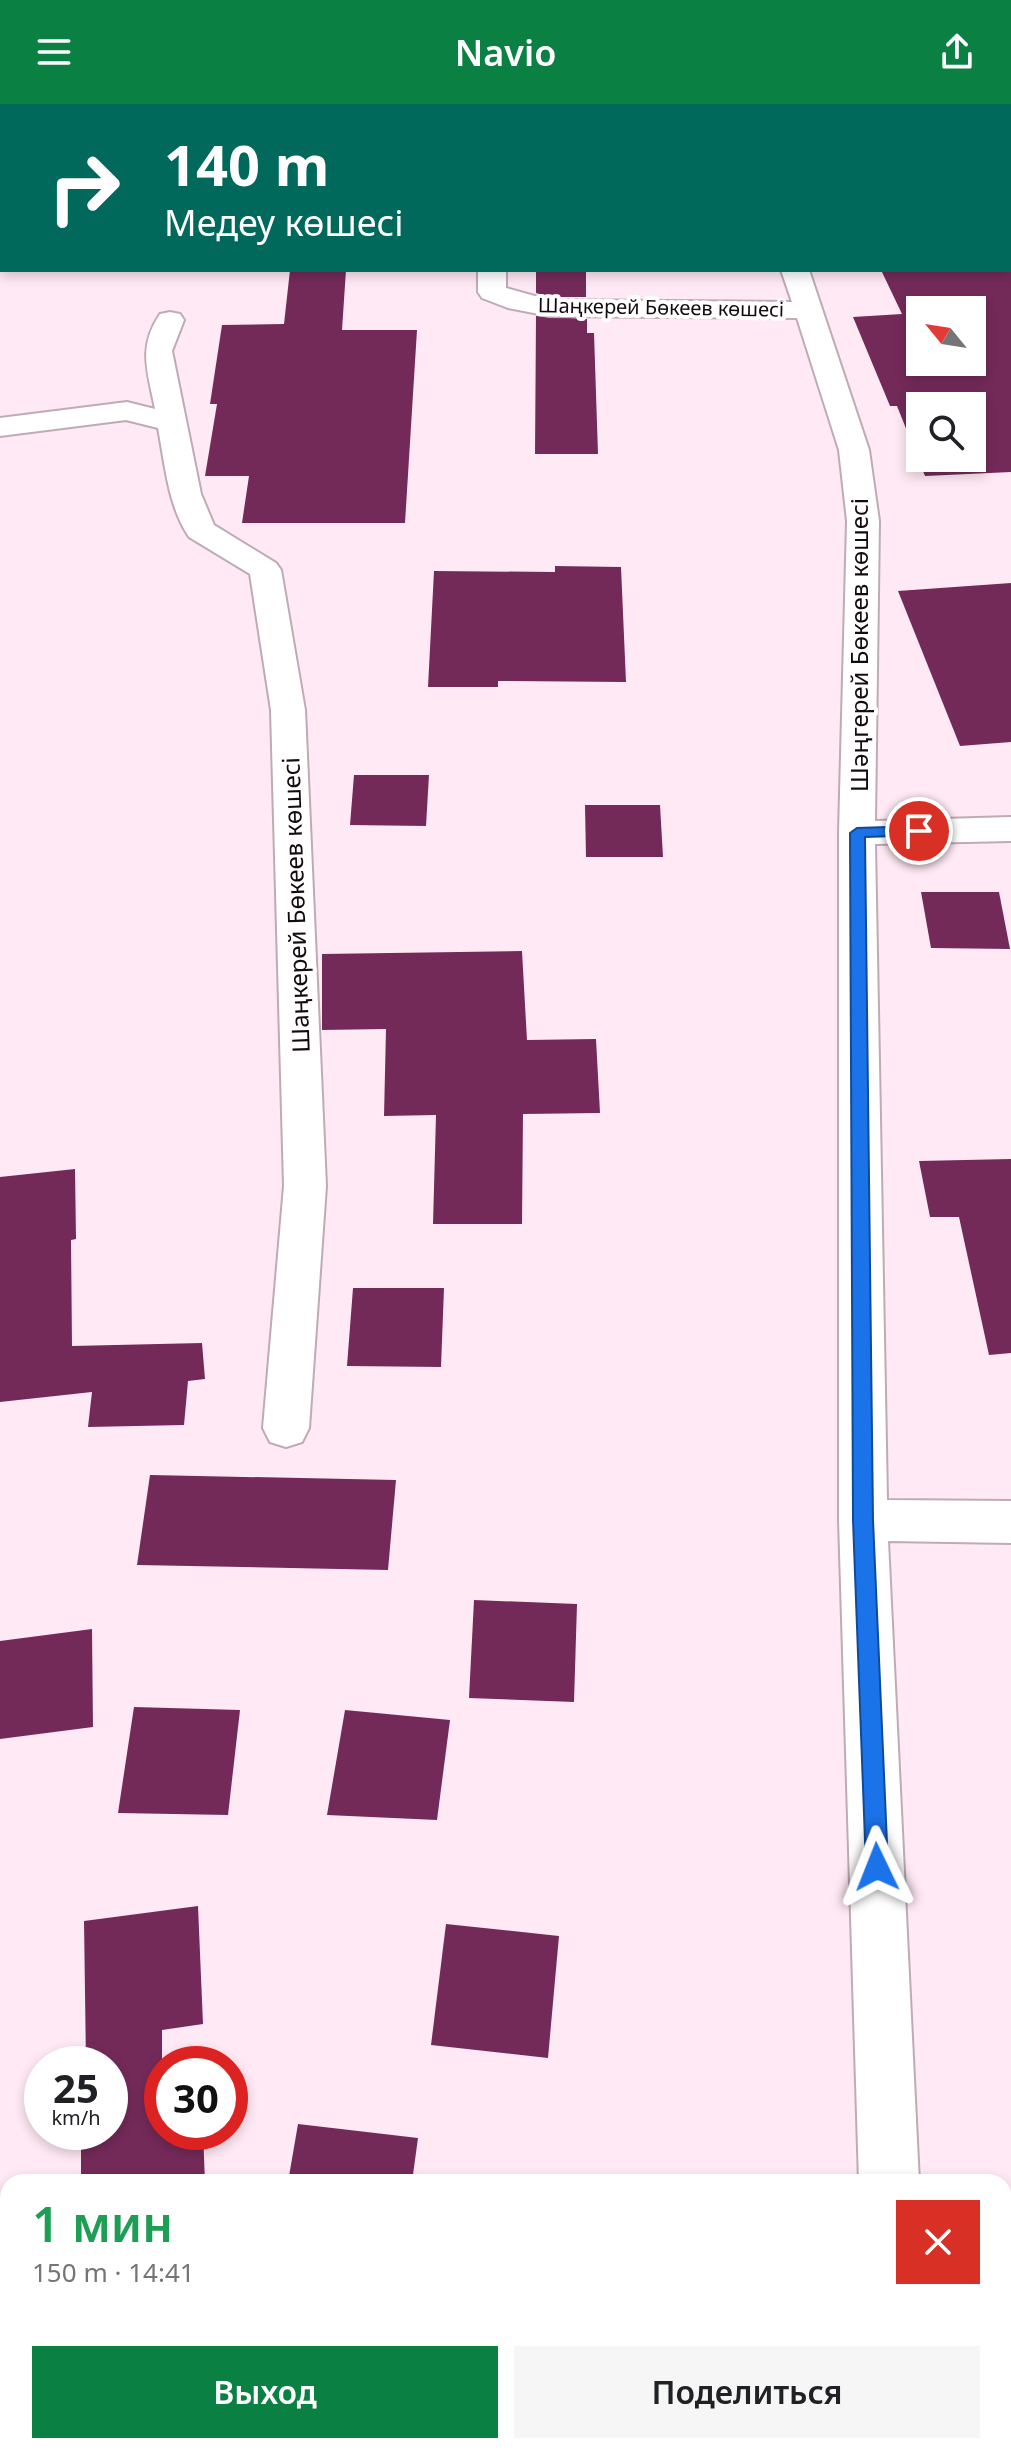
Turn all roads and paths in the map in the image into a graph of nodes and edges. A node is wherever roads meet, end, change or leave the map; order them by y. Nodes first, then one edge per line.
1 (492, 272) edge
2 (801, 290) edge
3 (170, 320) dead end
4 (172, 423) junction
5 (0, 427) edge
6 (1011, 829) edge
7 (857, 833) junction
8 (286, 1428) dead end
9 (863, 1520) junction
10 (1011, 1522) edge
11 (889, 2174) edge

1 - 2 street, Шаңкерей Бөкеев көшесі
2 - 7 street, Шәңгерей Бөкеев көшесі
3 - 4 street, Шаңкерей Бөкеев көшесі
4 - 5 street
4 - 8 street, Шаңкерей Бөкеев көшесі
6 - 7 street
7 - 9 street, Шәңгерей Бөкеев көшесі
9 - 10 street
9 - 11 street, Шәңгерей Бөкеев көшесі

